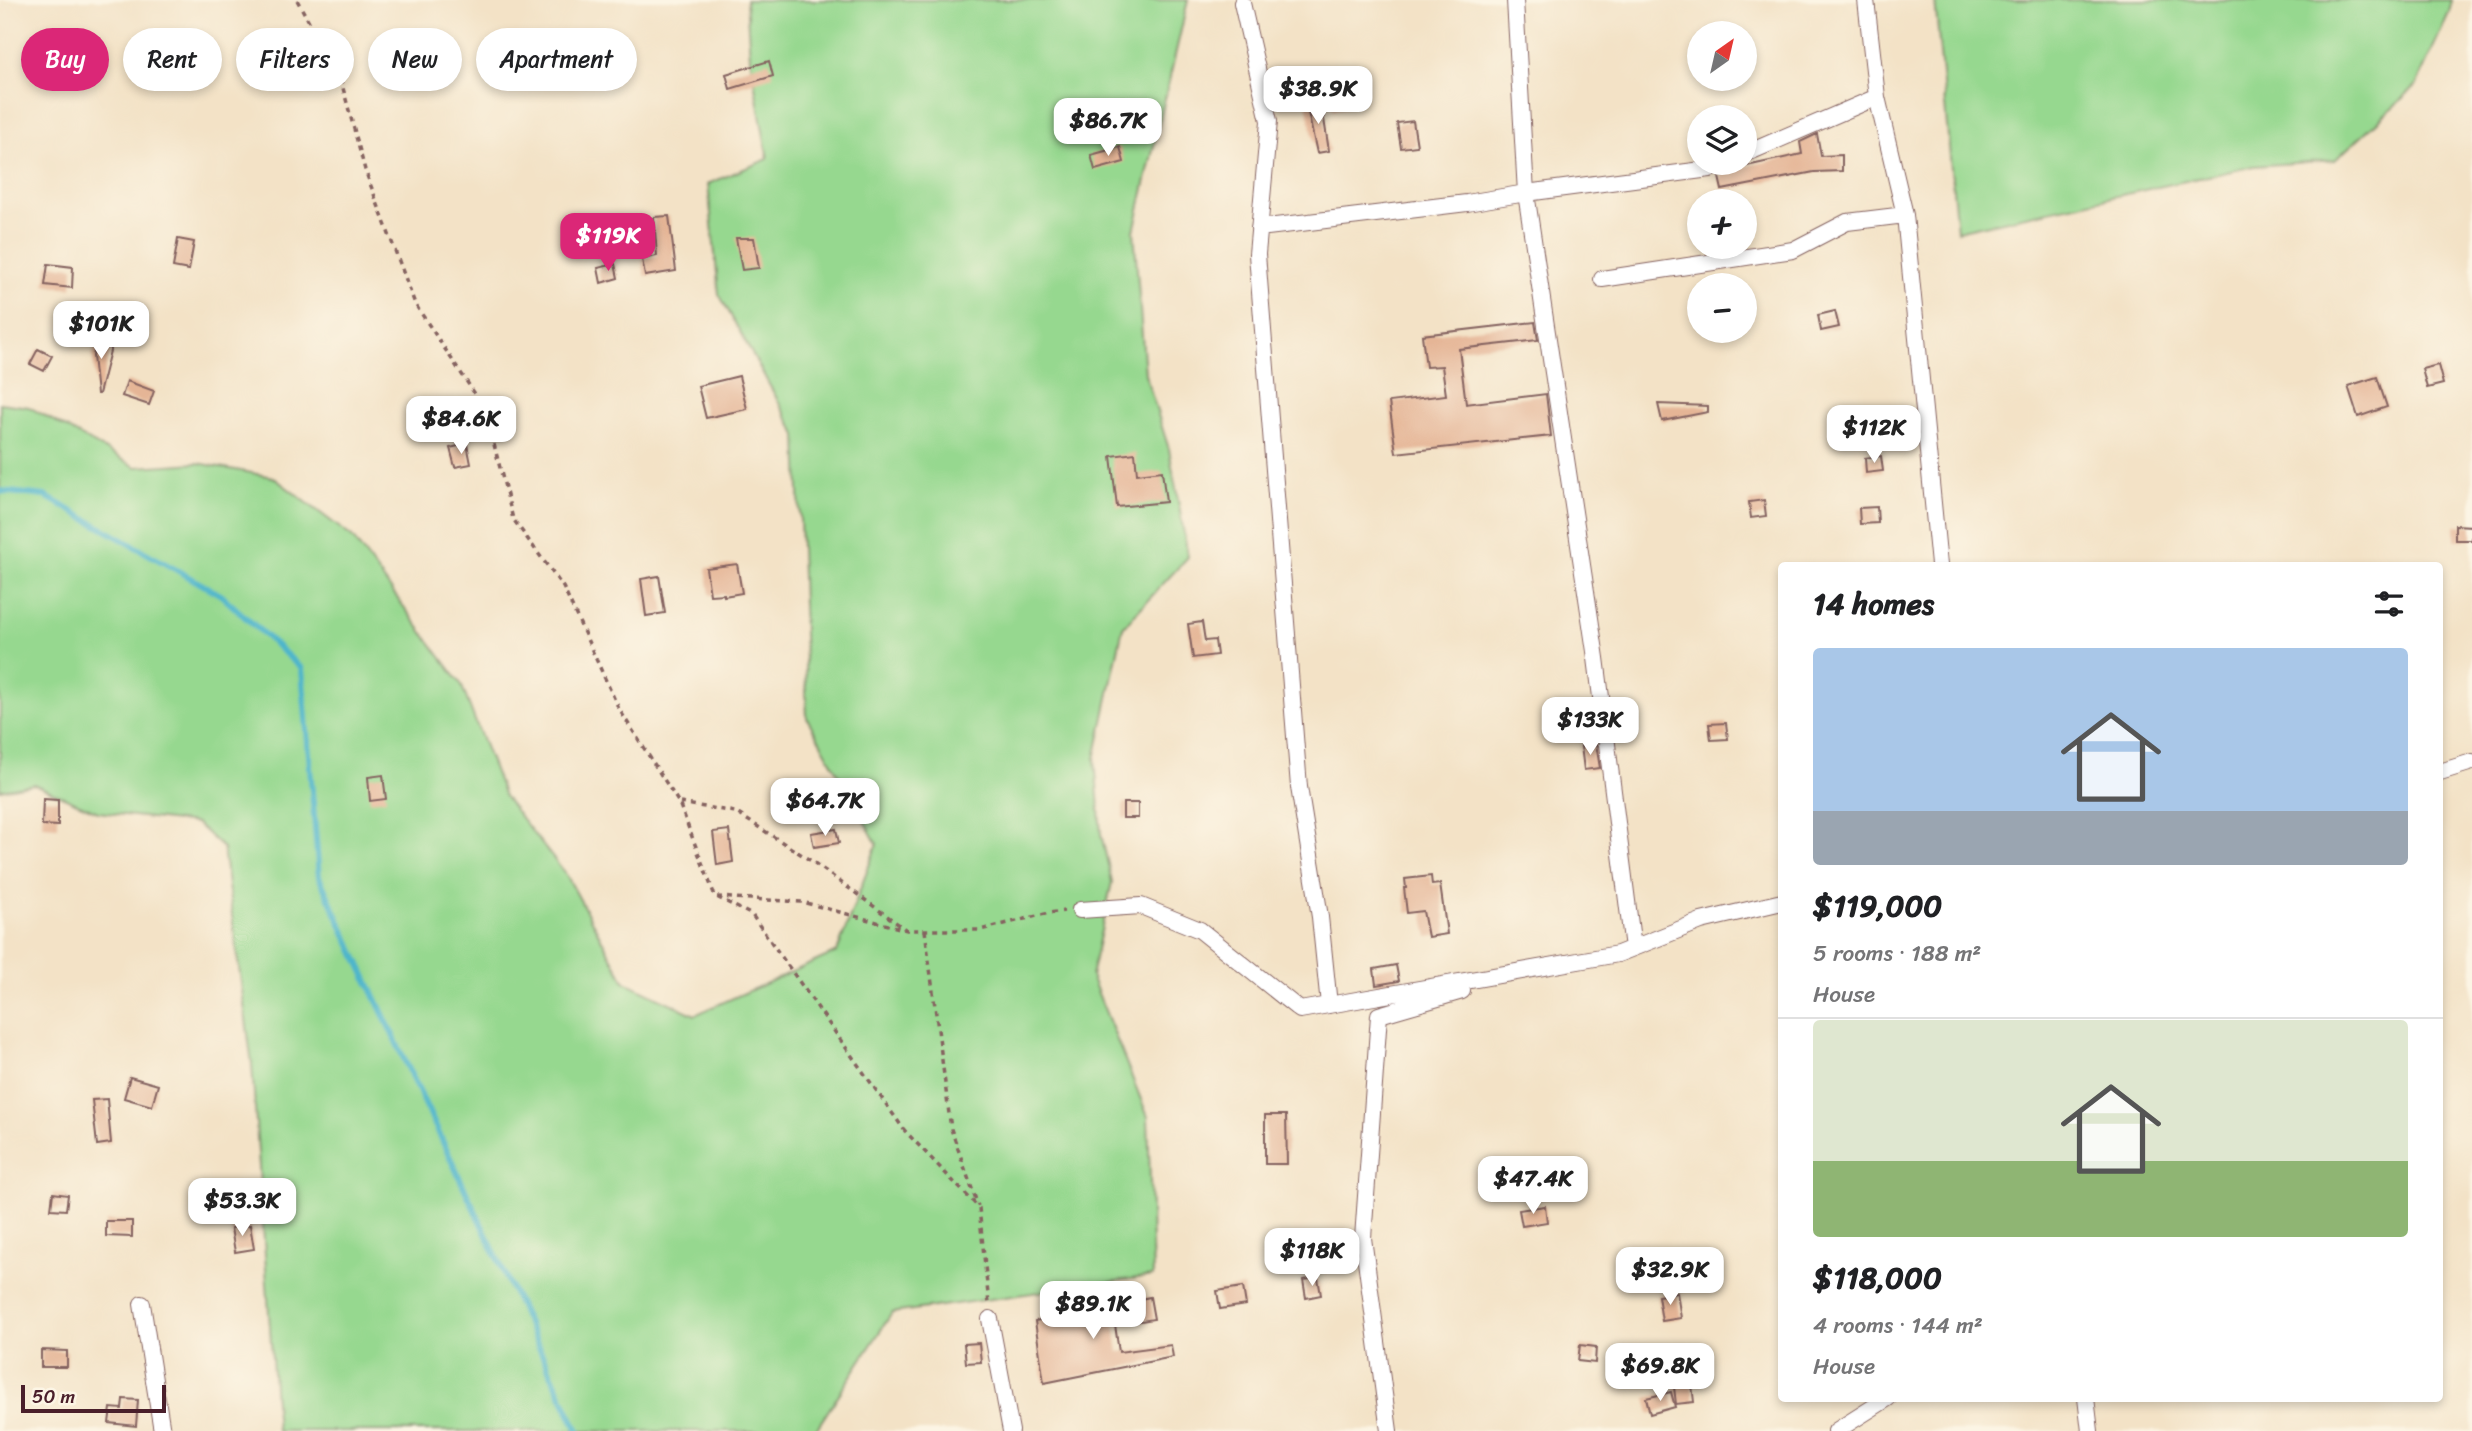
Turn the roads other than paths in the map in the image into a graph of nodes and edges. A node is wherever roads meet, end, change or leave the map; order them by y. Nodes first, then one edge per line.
1 (1515, 0) edge
2 (1866, 0) edge
3 (1242, 3) dead end
4 (1877, 97) junction
5 (1757, 149) edge
6 (1687, 172) edge
7 (1526, 192) junction
8 (1905, 215) junction
9 (1259, 228) junction
10 (1602, 279) dead end
11 (1939, 562) edge
12 (2472, 762) edge
13 (2443, 771) edge
14 (1778, 903) edge
15 (1080, 910) road end
16 (1674, 928) dead end
17 (1633, 948) junction
18 (1329, 1005) junction
19 (142, 1304) dead end
20 (990, 1319) road end
21 (1882, 1402) edge
22 (2086, 1402) edge
23 (162, 1431) edge
24 (1011, 1431) edge
25 (1389, 1431) edge
26 (1836, 1431) edge
27 (2090, 1431) edge

1 - 7 street
2 - 4 street
3 - 9 street
4 - 5 street
4 - 8 street
6 - 7 street
7 - 9 street
7 - 17 street
8 - 10 street
8 - 11 street
9 - 18 street
12 - 13 street
14 - 17 street
15 - 18 street
16 - 25 street
17 - 18 street
19 - 23 street
20 - 24 street
21 - 26 street
22 - 27 street

